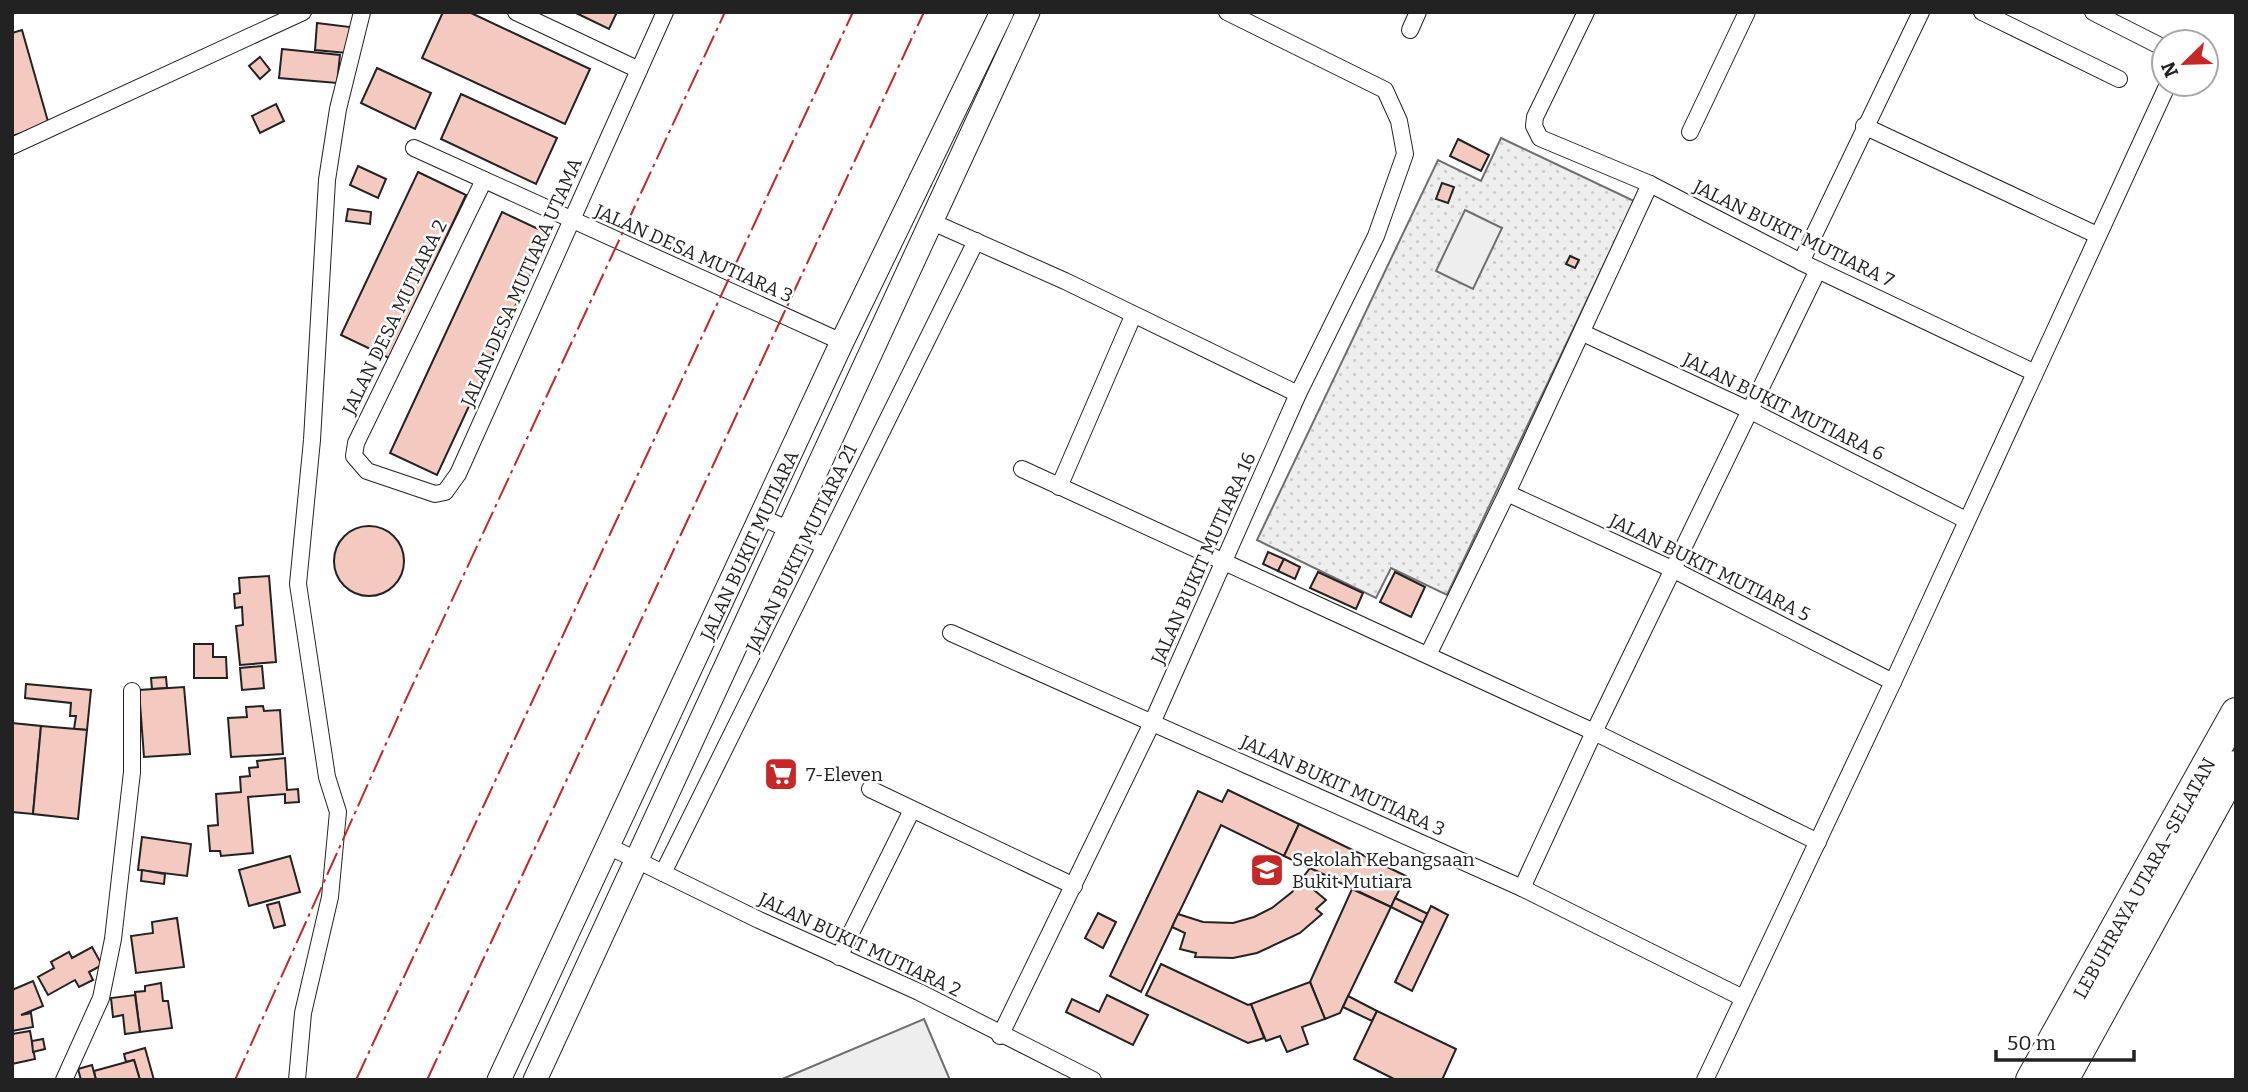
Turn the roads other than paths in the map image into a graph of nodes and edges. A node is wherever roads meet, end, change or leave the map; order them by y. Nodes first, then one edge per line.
1 (303, 12) edge
2 (362, 12) edge
3 (516, 12) edge
4 (665, 12) edge
5 (1003, 12) edge
6 (1028, 12) edge
7 (1227, 12) edge
8 (1418, 12) edge
9 (1586, 12) edge
10 (1747, 12) edge
11 (1921, 12) edge
12 (1982, 12) edge
13 (2093, 12) edge
14 (1410, 30) dead end
15 (2150, 41) edge
16 (639, 70) junction
17 (2119, 79) dead end
18 (2161, 98) edge
19 (1864, 126) junction
20 (1690, 132) dead end
21 (12, 146) edge
22 (414, 148) dead end
23 (484, 180) junction
24 (1650, 184) junction
25 (570, 221) junction
26 (930, 222) junction
27 (2097, 235) junction
28 (976, 241) junction
29 (1801, 262) junction
30 (1818, 270) junction
31 (1133, 316) junction
32 (885, 322) junction
33 (1583, 333) junction
34 (842, 342) junction
35 (2033, 372) junction
36 (860, 378) junction
37 (1298, 394) junction
38 (1751, 411) junction
39 (1022, 469) dead end
40 (367, 471) joint
41 (1059, 487) junction
42 (1507, 493) junction
43 (761, 517) junction
44 (1966, 520) junction
45 (790, 528) junction
46 (825, 546) junction
47 (1225, 560) junction
48 (1674, 570) junction
49 (951, 633) dead end
50 (1428, 655) junction
51 (1893, 682) junction
52 (132, 691) dead end
53 (2236, 713) edge
54 (1153, 723) junction
55 (1594, 732) junction
56 (2236, 766) edge
57 (870, 789) dead end
58 (912, 810) junction
59 (1818, 842) junction
60 (610, 847) junction
61 (637, 860) junction
62 (663, 873) junction
63 (1074, 886) junction
64 (1522, 888) junction
65 (839, 957) junction
66 (1743, 998) junction
67 (1000, 1036) junction
68 (64, 1080) edge
69 (297, 1080) edge
70 (499, 1080) edge
71 (534, 1080) edge
72 (1093, 1080) edge
73 (1705, 1080) edge
74 (2031, 1080) edge
75 (2063, 1080) edge

1 - 21 street
2 - 69 street
3 - 16 street
4 - 16 street, JALAN DESA MUTIARA UTAMA
5 - 34 street, JALAN BUKIT MUTIARA
6 - 26 street, JALAN BUKIT MUTIARA
7 - 37 street, JALAN BUKIT MUTIARA 16
8 - 14 street
9 - 24 street, JALAN BUKIT MUTIARA 7
10 - 20 street
11 - 19 street
12 - 17 street
13 - 15 street
16 - 25 street, JALAN DESA MUTIARA UTAMA
18 - 27 street
19 - 27 street
19 - 29 street
22 - 23 street, JALAN DESA MUTIARA 3
23 - 25 street, JALAN DESA MUTIARA 3
23 - 40 street, JALAN DESA MUTIARA 2
24 - 29 street, JALAN BUKIT MUTIARA 7
24 - 33 street
25 - 34 street, JALAN DESA MUTIARA 3
25 - 40 street, JALAN DESA MUTIARA UTAMA
26 - 28 street
26 - 32 street, JALAN BUKIT MUTIARA
27 - 35 street
28 - 31 street
28 - 46 street, JALAN BUKIT MUTIARA 21
29 - 30 street, JALAN BUKIT MUTIARA 7
30 - 35 street, JALAN BUKIT MUTIARA 7
30 - 38 street
31 - 37 street
31 - 41 street
32 - 34 street
32 - 36 street, JALAN BUKIT MUTIARA
33 - 38 street, JALAN BUKIT MUTIARA 6
33 - 42 street
34 - 36 street
34 - 43 street, JALAN BUKIT MUTIARA
35 - 44 street
36 - 45 street, JALAN BUKIT MUTIARA
37 - 47 street, JALAN BUKIT MUTIARA 16
38 - 44 street, JALAN BUKIT MUTIARA 6
38 - 48 street
39 - 41 street
41 - 47 street
42 - 48 street, JALAN BUKIT MUTIARA 5
42 - 50 street
43 - 45 street
43 - 60 street, JALAN BUKIT MUTIARA
44 - 51 street
45 - 46 street
45 - 61 street, JALAN BUKIT MUTIARA
46 - 62 street, JALAN BUKIT MUTIARA 21
47 - 50 street
47 - 54 street, JALAN BUKIT MUTIARA 16
48 - 51 street, JALAN BUKIT MUTIARA 5
48 - 55 street
49 - 54 street, JALAN BUKIT MUTIARA 3
50 - 55 street
51 - 59 street
52 - 68 street
53 - 74 highway, LEBUHRAYA UTARA–SELATAN
54 - 63 street, JALAN BUKIT MUTIARA 16
54 - 64 street, JALAN BUKIT MUTIARA 3
55 - 59 street
55 - 64 street
56 - 75 highway, LEBUHRAYA UTARA–SELATAN
57 - 58 street
58 - 63 street
58 - 65 street
59 - 66 street
60 - 61 street, JALAN BUKIT MUTIARA 2
60 - 70 street, JALAN BUKIT MUTIARA
61 - 62 street, JALAN BUKIT MUTIARA 2
61 - 71 street, JALAN BUKIT MUTIARA
62 - 65 street, JALAN BUKIT MUTIARA 2
63 - 67 street, JALAN BUKIT MUTIARA 16
64 - 66 street, JALAN BUKIT MUTIARA 3
65 - 67 street, JALAN BUKIT MUTIARA 2
66 - 73 street
67 - 72 street, JALAN BUKIT MUTIARA 2

